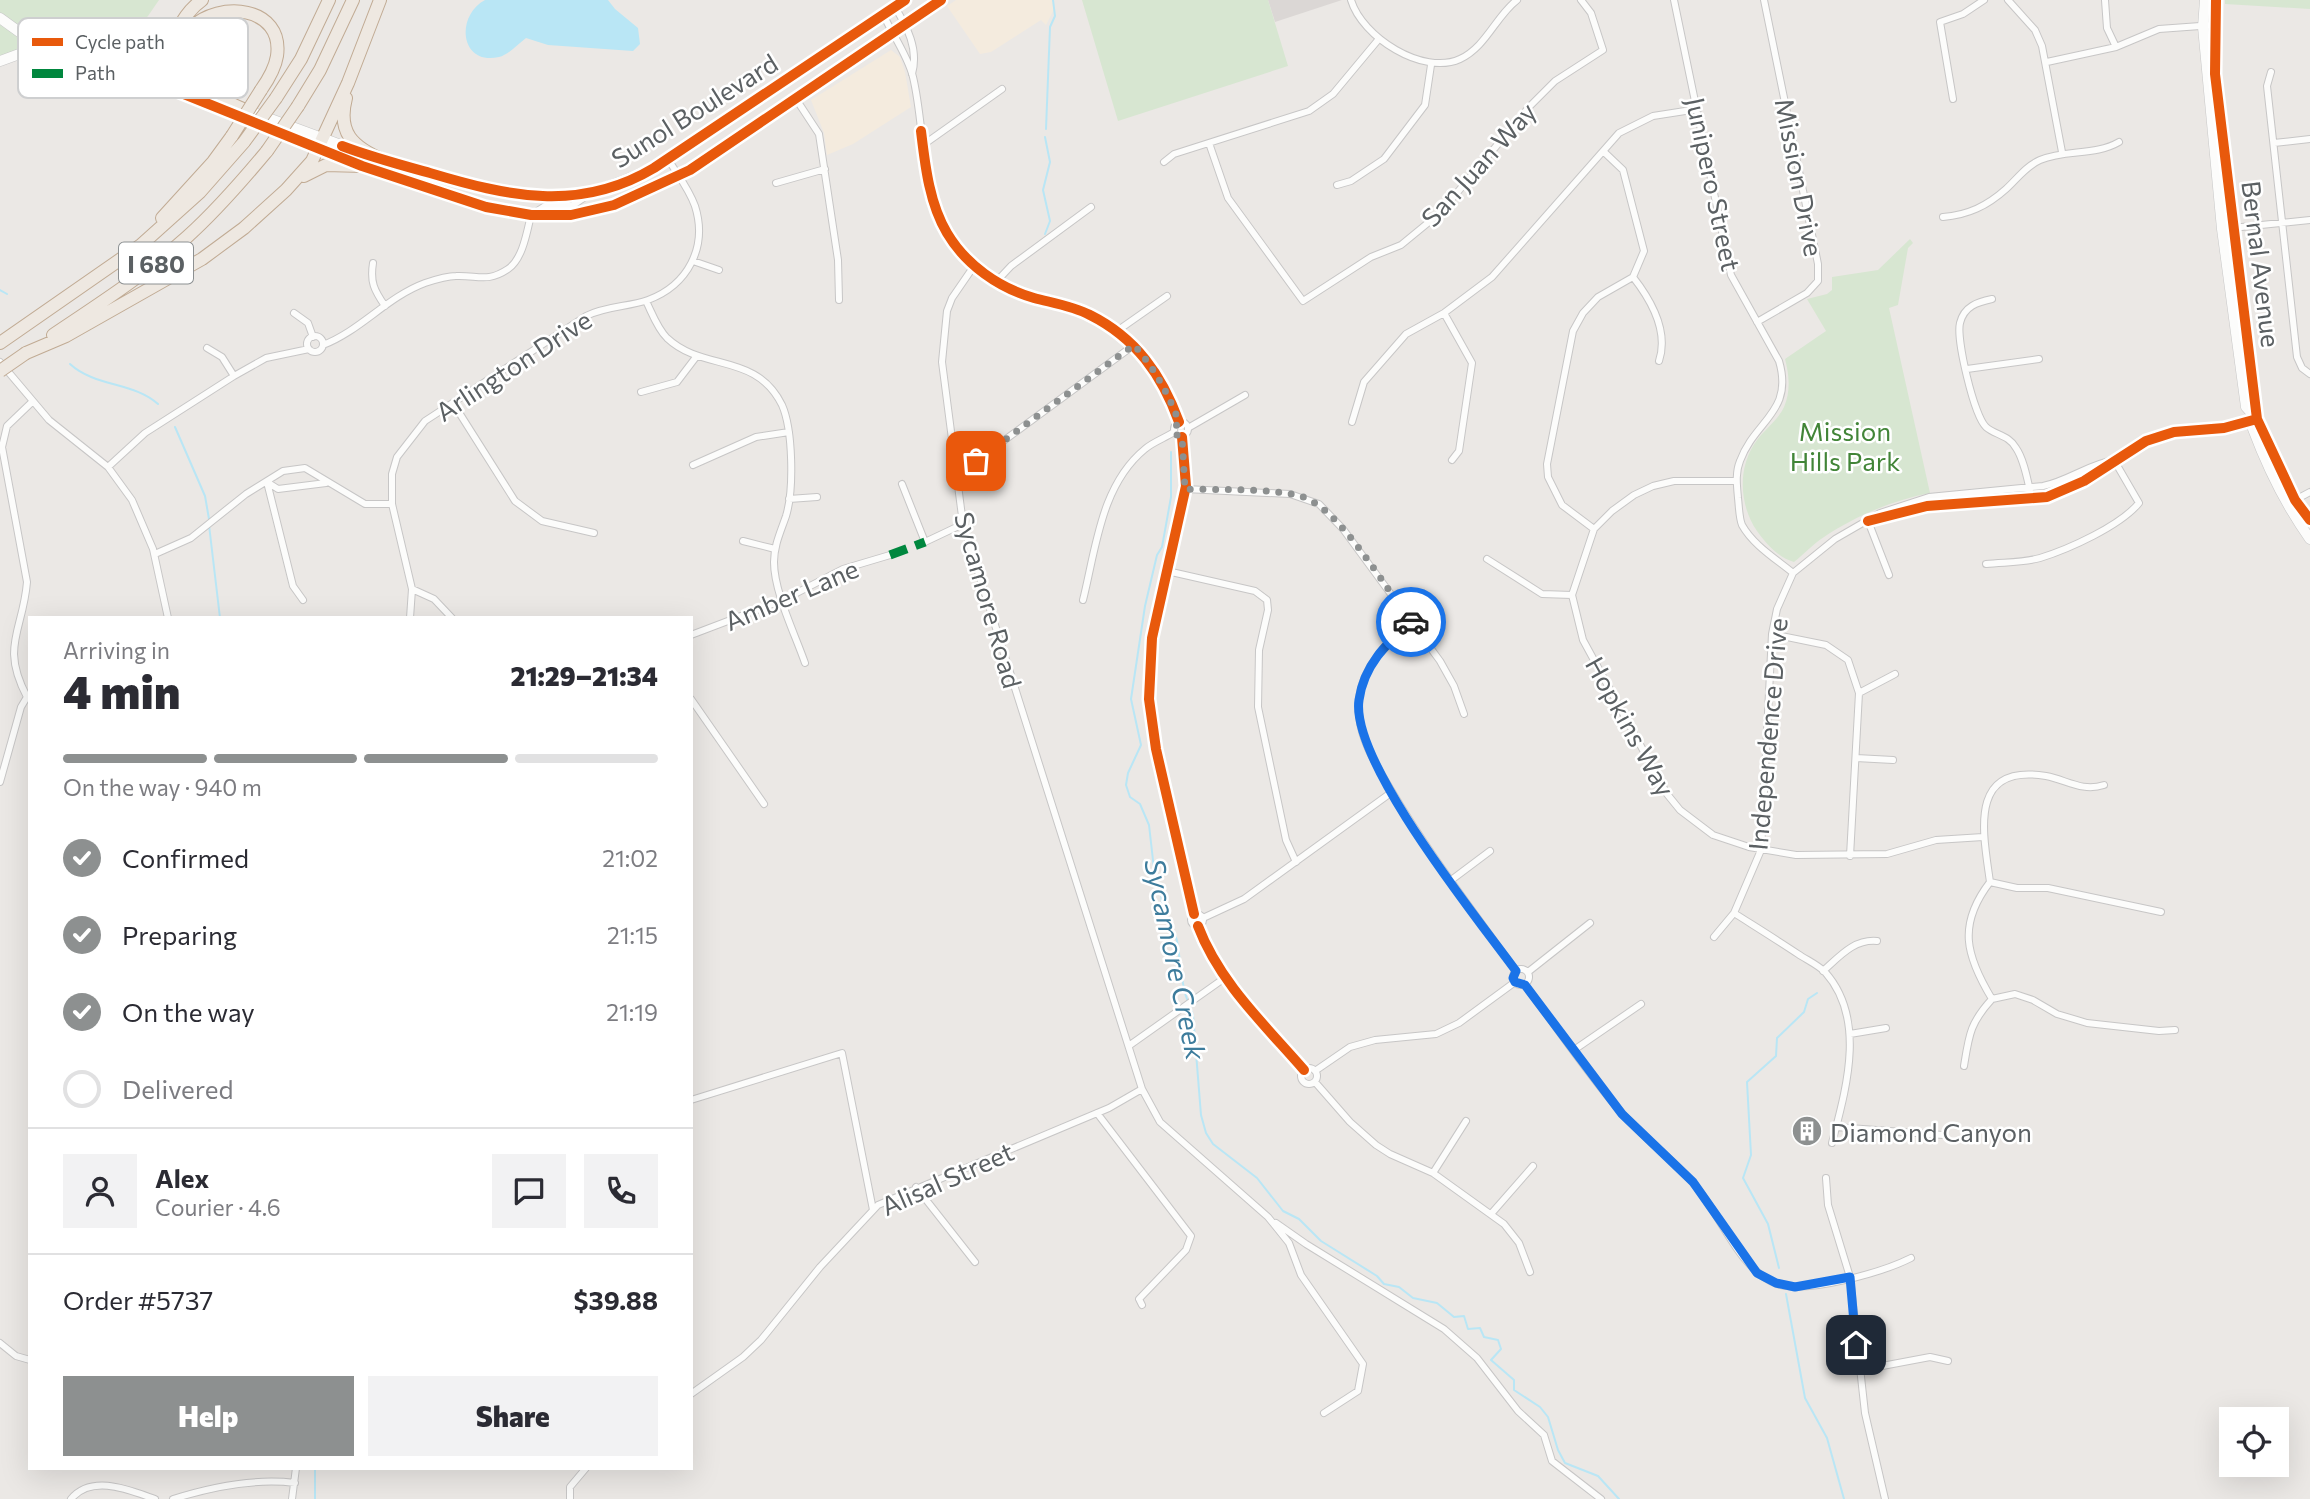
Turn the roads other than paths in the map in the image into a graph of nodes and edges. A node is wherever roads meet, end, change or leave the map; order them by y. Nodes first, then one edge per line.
1 (202, 0) edge
2 (329, 0) edge
3 (353, 0) edge
4 (380, 0) edge
5 (905, 0) edge
6 (942, 0) edge
7 (1351, 0) edge
8 (1517, 0) edge
9 (1581, 0) edge
10 (1674, 0) edge
11 (1764, 0) edge
12 (1984, 0) edge
13 (2008, 0) edge
14 (2105, 0) edge
15 (2205, 0) edge
16 (2216, 0) edge
17 (895, 6) junction
18 (883, 14) junction
19 (0, 18) edge
20 (184, 18) edge
21 (203, 18) edge
22 (905, 24) junction
23 (2209, 26) junction
24 (18, 31) edge
25 (891, 33) junction
26 (1378, 40) junction
27 (2116, 47) junction
28 (18, 54) edge
29 (0, 61) edge
30 (2047, 62) junction
31 (1431, 65) junction
32 (2271, 72) dead end
33 (912, 74) junction
34 (348, 83) junction
35 (1002, 89) dead end
36 (191, 98) edge
37 (211, 98) edge
38 (220, 98) edge
39 (796, 99) junction
40 (1953, 99) dead end
41 (243, 109) junction
42 (1698, 109) junction
43 (2310, 139) edge
44 (2119, 142) dead end
45 (319, 143) junction
46 (1209, 143) junction
47 (2274, 143) junction
48 (923, 145) junction
49 (1603, 151) junction
50 (2062, 152) junction
51 (668, 159) junction
52 (383, 160) junction
53 (1164, 162) dead end
54 (362, 166) junction
55 (825, 169) junction
56 (678, 176) junction
57 (776, 183) dead end
58 (1337, 186) dead end
59 (592, 192) junction
60 (1091, 207) dead end
61 (258, 215) junction
62 (531, 215) junction
63 (1943, 217) dead end
64 (2310, 220) edge
65 (2284, 221) junction
66 (2234, 228) junction
67 (2222, 229) junction
68 (694, 261) junction
69 (373, 263) dead end
70 (974, 266) junction
71 (109, 269) junction
72 (719, 270) dead end
73 (1633, 277) junction
74 (996, 282) junction
75 (1167, 296) dead end
76 (1992, 299) dead end
77 (839, 300) dead end
78 (646, 301) junction
79 (385, 306) junction
80 (294, 313) dead end
81 (1444, 313) junction
82 (1756, 321) junction
83 (1117, 331) junction
84 (313, 337) junction
85 (0, 343) edge
86 (323, 345) junction
87 (1134, 345) junction
88 (206, 348) dead end
89 (309, 349) junction
90 (26, 353) junction
91 (696, 357) junction
92 (2039, 359) dead end
93 (1659, 361) dead end
94 (0, 362) edge
95 (1967, 369) junction
96 (0, 371) edge
97 (2310, 374) edge
98 (234, 376) junction
99 (641, 392) dead end
100 (1245, 396) dead end
101 (32, 402) junction
102 (453, 402) junction
103 (2257, 421) junction
104 (1179, 422) junction
105 (1352, 422) dead end
106 (1188, 428) junction
107 (789, 432) junction
108 (1174, 432) junction
109 (1182, 437) junction
110 (1452, 460) dead end
111 (2114, 460) junction
112 (694, 465) dead end
113 (107, 467) junction
114 (957, 475) junction
115 (1736, 481) junction
116 (267, 482) junction
117 (327, 483) junction
118 (902, 484) dead end
119 (2029, 488) junction
120 (1185, 489) junction
121 (2310, 492) edge
122 (817, 498) dead end
123 (789, 499) junction
124 (2032, 499) junction
125 (2295, 500) junction
126 (392, 504) junction
127 (2310, 520) edge
128 (1868, 521) junction
129 (963, 524) junction
130 (1594, 529) junction
131 (594, 533) dead end
132 (2310, 538) edge
133 (743, 541) dead end
134 (775, 549) junction
135 (155, 554) junction
136 (890, 555) dead end
137 (1487, 559) dead end
138 (1986, 564) dead end
139 (1167, 571) junction
140 (1793, 573) junction
141 (1889, 575) dead end
142 (412, 589) junction
143 (1572, 595) junction
144 (303, 600) dead end
145 (783, 600) junction
146 (1083, 600) dead end
147 (169, 616) edge
148 (410, 616) edge
149 (450, 616) edge
150 (1411, 622) junction
151 (693, 634) edge
152 (1772, 634) junction
153 (806, 663) dead end
154 (1895, 674) dead end
155 (1859, 693) junction
156 (693, 702) edge
157 (1464, 714) dead end
158 (1856, 758) junction
159 (1893, 760) dead end
160 (0, 782) edge
161 (2104, 785) dead end
162 (1392, 792) junction
163 (764, 804) dead end
164 (1983, 837) junction
165 (1761, 849) junction
166 (1490, 851) dead end
167 (1850, 856) junction
168 (1296, 862) junction
169 (1450, 881) junction
170 (1990, 882) junction
171 (2161, 912) dead end
172 (1734, 913) junction
173 (1194, 914) junction
174 (1203, 918) junction
175 (1590, 923) dead end
176 (1198, 926) junction
177 (1714, 937) dead end
178 (1877, 941) dead end
179 (1516, 971) junction
180 (1823, 971) junction
181 (1528, 972) junction
182 (1226, 977) junction
183 (1515, 982) junction
184 (1525, 985) junction
185 (1992, 999) junction
186 (1641, 1004) dead end
187 (1886, 1028) dead end
188 (2175, 1030) dead end
189 (1850, 1034) junction
190 (1130, 1045) junction
191 (1574, 1050) junction
192 (1964, 1066) dead end
193 (1304, 1070) junction
194 (1315, 1071) junction
195 (1315, 1082) junction
196 (1142, 1089) junction
197 (693, 1099) edge
198 (1097, 1113) junction
199 (1466, 1121) dead end
200 (1836, 1127) junction
201 (1944, 1135) dead end
202 (1832, 1143) dead end
203 (1533, 1166) dead end
204 (1433, 1173) junction
205 (1826, 1178) dead end
206 (916, 1188) junction
207 (873, 1210) junction
208 (1491, 1214) junction
209 (1269, 1217) junction
210 (1911, 1258) dead end
211 (975, 1262) dead end
212 (1531, 1272) dead end
213 (1850, 1277) junction
214 (1142, 1305) dead end
215 (0, 1343) edge
216 (28, 1359) edge
217 (1948, 1361) dead end
218 (1861, 1370) junction
219 (693, 1393) edge
220 (1324, 1412) dead end
221 (296, 1470) edge
222 (584, 1470) edge
223 (295, 1483) junction
224 (567, 1498) edge
225 (71, 1499) edge
226 (155, 1499) edge
227 (173, 1499) edge
228 (292, 1499) edge
229 (1601, 1499) edge
230 (1885, 1499) edge

1 - 20 highway
2 - 71 highway, I 680, bridge
3 - 90 highway, I 680, bridge
4 - 34 highway
5 - 17 main road, Sunol Boulevard
6 - 22 main road, Sunol Boulevard
7 - 26 street
8 - 31 street
9 - 46 street, San Juan Way
10 - 42 street, Junipero Street
11 - 82 street, Mission Drive
12 - 40 street
13 - 30 street
14 - 27 street
15 - 23 main road, Bernal Avenue
16 - 23 main road, Bernal Avenue
17 - 18 main road, Sunol Boulevard
17 - 22 street
18 - 25 street
18 - 51 main road, Sunol Boulevard
19 - 24 main road
21 - 71 highway, bridge
22 - 25 main road, Sunol Boulevard
22 - 33 street
23 - 27 street
23 - 66 main road, Bernal Avenue
23 - 67 main road, Bernal Avenue
25 - 33 street
25 - 39 main road, Sunol Boulevard
26 - 31 street
26 - 46 street
27 - 30 street
28 - 29 main road
30 - 50 street
31 - 58 street
32 - 47 street
33 - 48 street
34 - 45 highway
34 - 52 highway
35 - 48 street
36 - 45 main road, Sunol Boulevard
37 - 41 main road, Sunol Boulevard
38 - 41 highway
39 - 55 street
39 - 56 main road, Sunol Boulevard
41 - 45 main road, Sunol Boulevard
42 - 49 street
42 - 82 street, Junipero Street
43 - 47 street
44 - 50 street
45 - 52 main road, Sunol Boulevard
45 - 54 main road, Sunol Boulevard
45 - 61 highway
46 - 53 street
47 - 65 street
48 - 70 street
49 - 73 street
49 - 81 street
50 - 63 street
51 - 56 street
51 - 59 main road, Sunol Boulevard
52 - 59 main road, Sunol Boulevard
54 - 61 highway
54 - 62 main road, Sunol Boulevard
55 - 57 street
55 - 77 street
56 - 62 main road, Sunol Boulevard
56 - 68 street
59 - 62 street, Sunol Boulevard
60 - 74 street
61 - 90 highway
62 - 79 street
64 - 65 street
65 - 66 street
65 - 97 street
66 - 67 street
66 - 103 main road, Bernal Avenue
67 - 103 main road, Bernal Avenue
68 - 72 street
68 - 78 street, Arlington Drive
69 - 79 street
70 - 74 street
70 - 114 street, Sycamore Road
71 - 85 highway, I 680
73 - 93 street
73 - 130 street
74 - 83 street
75 - 83 street
76 - 95 street
78 - 91 street
78 - 102 street, Arlington Drive
79 - 86 street
80 - 84 street
81 - 105 street
81 - 110 street
82 - 115 street, Junipero Street
83 - 87 street
84 - 86 street
84 - 89 street
86 - 89 street
87 - 104 street
87 - 114 street
88 - 98 street
89 - 98 street
90 - 96 highway, I 680, bridge
91 - 99 street
91 - 107 street
92 - 95 street
94 - 101 street
95 - 119 street
98 - 113 street
100 - 106 street
101 - 113 street
101 - 160 street
102 - 126 street, Arlington Drive
102 - 131 street
103 - 111 street, Independence Drive
103 - 125 main road, Bernal Avenue
103 - 132 main road, Bernal Avenue
104 - 106 street
104 - 108 street
106 - 109 street
107 - 112 street
107 - 123 street
108 - 109 street
108 - 146 street
109 - 120 street
111 - 119 street, Independence Drive
111 - 124 street, Independence Drive
111 - 138 street
113 - 135 street
114 - 129 street, Sycamore Road
115 - 130 street
115 - 140 street, Junipero Street
116 - 117 street
116 - 117 street
116 - 135 street
116 - 144 street
117 - 126 street
118 - 129 street
119 - 124 street
119 - 128 street, Independence Drive
120 - 139 street
120 - 150 street
121 - 125 street
122 - 123 street
123 - 134 street
124 - 128 street, Independence Drive
125 - 127 main road, Bernal Avenue
126 - 142 street
128 - 140 street, Independence Drive
128 - 141 street
129 - 190 street, Sycamore Road
130 - 143 street
133 - 134 street
134 - 145 street
135 - 147 street
136 - 145 street, Amber Lane
137 - 143 street
139 - 168 street
139 - 173 street
140 - 152 street, Independence Drive
142 - 148 street
142 - 149 street
143 - 165 street, Hopkins Way
145 - 151 street, Amber Lane
145 - 153 street
150 - 157 street
150 - 162 street
152 - 155 street
152 - 165 street, Independence Drive
154 - 155 street
155 - 158 street
156 - 163 street
158 - 159 street
158 - 167 street
161 - 164 street
162 - 168 street
162 - 169 street
164 - 167 street, Hopkins Way
164 - 170 street
165 - 167 street, Hopkins Way
165 - 172 street, Independence Drive
166 - 169 street
168 - 174 street
169 - 179 street
170 - 171 street
170 - 185 street
172 - 177 street, Independence Drive
172 - 180 street
173 - 174 street
173 - 176 street
174 - 176 street
175 - 181 street
176 - 182 street
178 - 180 street
179 - 181 street
179 - 183 street
180 - 189 street
181 - 184 street
182 - 190 street
182 - 193 street
183 - 184 street
183 - 194 street
184 - 191 street
185 - 188 street
185 - 192 street
186 - 191 street
187 - 189 street
189 - 200 street
190 - 196 street, Sycamore Road
191 - 213 street
193 - 194 street
193 - 195 street
194 - 195 street
195 - 204 street
196 - 198 street, Alisal Street
196 - 209 street, Sycamore Road
197 - 207 street
198 - 206 street, Alisal Street
198 - 214 street
199 - 204 street
200 - 201 street
200 - 202 street
203 - 208 street
204 - 208 street
205 - 213 street
206 - 207 street, Alisal Street
206 - 211 street
207 - 219 street, Alisal Street
208 - 212 street
209 - 220 street
209 - 229 street
210 - 213 street
213 - 218 street
215 - 216 street
217 - 218 street
218 - 230 street
221 - 223 street
222 - 224 street
223 - 227 street
223 - 228 street
225 - 226 street

